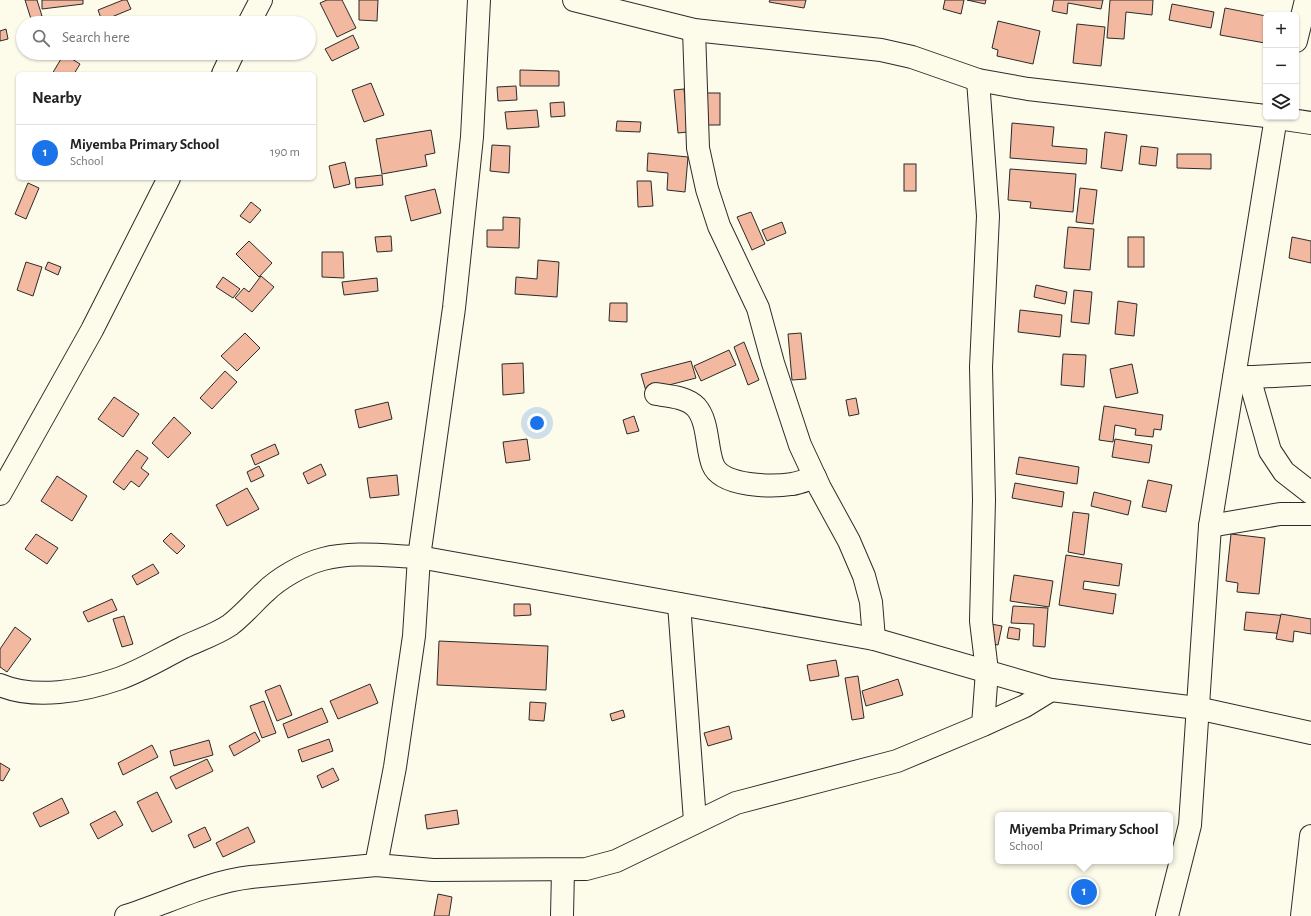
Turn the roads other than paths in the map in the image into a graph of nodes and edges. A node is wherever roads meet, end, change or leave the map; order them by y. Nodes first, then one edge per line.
1 (260, 0) edge
2 (479, 0) edge
3 (574, 0) edge
4 (1303, 4) edge
5 (252, 16) edge
6 (1299, 25) edge
7 (694, 30) junction
8 (229, 60) edge
9 (223, 72) edge
10 (978, 80) junction
11 (1263, 116) edge
12 (1272, 120) edge
13 (1292, 120) edge
14 (1311, 123) edge
15 (168, 180) edge
16 (1311, 374) edge
17 (1241, 378) junction
18 (656, 394) dead end
19 (815, 476) junction
20 (1311, 493) edge
21 (0, 494) edge
22 (1311, 514) edge
23 (1210, 526) junction
24 (419, 557) junction
25 (678, 604) junction
26 (874, 639) junction
27 (987, 671) junction
28 (0, 685) edge
29 (1051, 690) junction
30 (1197, 708) junction
31 (983, 725) junction
32 (1311, 733) edge
33 (695, 821) junction
34 (1311, 836) edge
35 (376, 865) junction
36 (563, 870) junction
37 (126, 916) edge
38 (562, 916) edge
39 (1167, 916) edge
40 (1302, 916) edge

1 - 5 street
2 - 24 street
3 - 7 street
4 - 6 street
7 - 10 street
7 - 19 street
8 - 9 street
10 - 11 street
10 - 27 street
12 - 17 street
13 - 14 street
15 - 21 street
16 - 17 street
17 - 20 street
17 - 23 street
18 - 19 street
19 - 26 street
22 - 23 street
23 - 30 street
24 - 25 street
24 - 28 street
24 - 35 street
25 - 26 street
25 - 33 street
26 - 27 street
27 - 29 street
27 - 31 street
29 - 30 street
29 - 31 street
30 - 32 street
30 - 39 street
31 - 33 street
33 - 36 street
34 - 40 street
35 - 36 street
35 - 37 street
36 - 38 street

